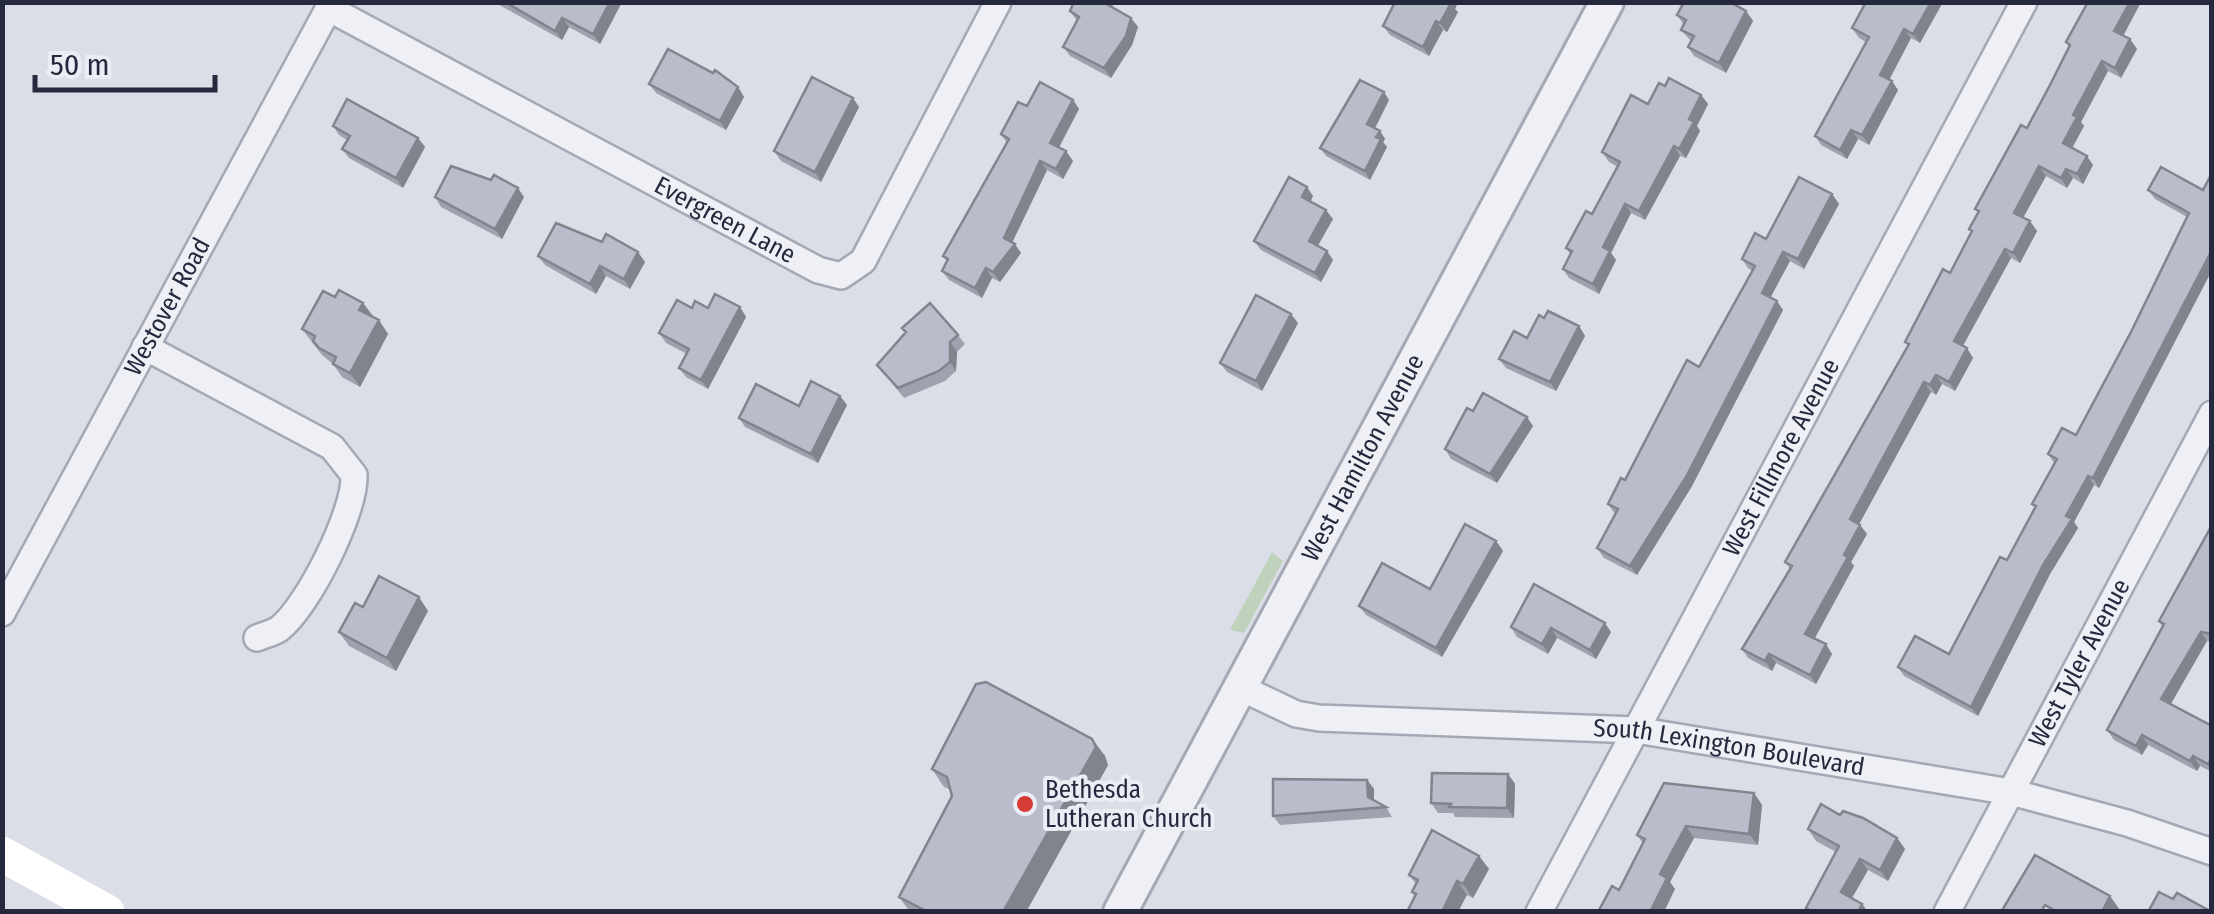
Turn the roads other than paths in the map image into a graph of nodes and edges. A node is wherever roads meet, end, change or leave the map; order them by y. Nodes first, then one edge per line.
1 (998, 2) edge
2 (1607, 2) edge
3 (2024, 2) edge
4 (330, 5) edge
5 (145, 346) junction
6 (2212, 414) edge
7 (2, 613) edge
8 (257, 638) dead end
9 (1239, 688) junction
10 (1636, 730) junction
11 (2010, 792) junction
12 (2212, 852) edge
13 (2, 854) edge
14 (107, 912) edge
15 (1120, 912) edge
16 (1539, 912) edge
17 (1947, 912) edge

1 - 4 street, Evergreen Lane
2 - 9 street, West Hamilton Avenue
3 - 10 street, West Fillmore Avenue
4 - 5 street, Westover Road
5 - 7 street, Westover Road
5 - 8 street
6 - 11 street, West Tyler Avenue
9 - 10 street, South Lexington Boulevard
9 - 15 street, West Hamilton Avenue
10 - 11 street, South Lexington Boulevard
10 - 16 street, West Fillmore Avenue
11 - 12 street, South Lexington Boulevard
11 - 17 street, West Tyler Avenue
13 - 14 main road

